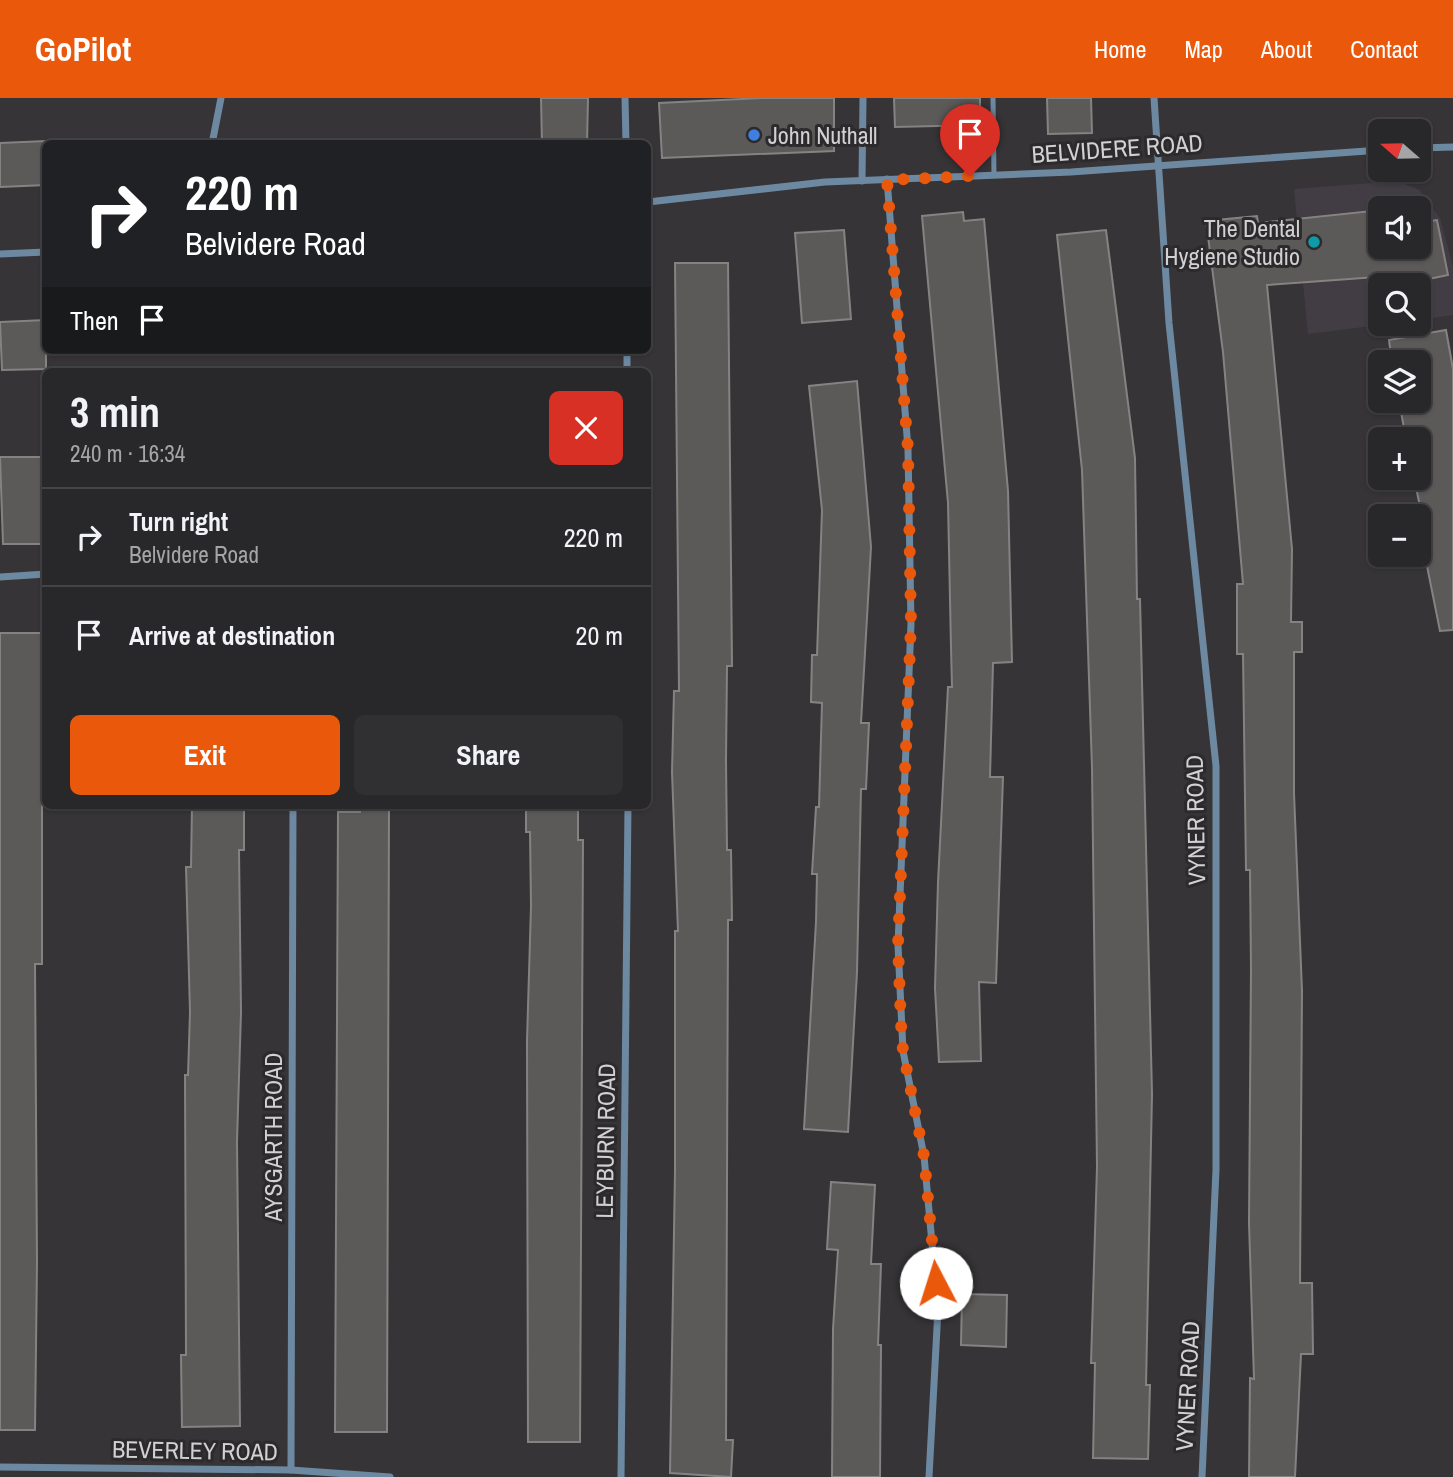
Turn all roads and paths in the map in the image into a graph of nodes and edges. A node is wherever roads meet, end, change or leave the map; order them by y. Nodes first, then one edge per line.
1 (221, 98) edge
2 (625, 98) edge
3 (863, 98) edge
4 (993, 98) edge
5 (1154, 98) edge
6 (213, 140) edge
7 (626, 140) edge
8 (1453, 147) edge
9 (1432, 148) edge
10 (1368, 151) edge
11 (1158, 166) junction
12 (994, 175) junction
13 (887, 180) junction
14 (862, 181) junction
15 (651, 202) edge
16 (42, 252) edge
17 (0, 254) edge
18 (42, 574) edge
19 (0, 577) edge
20 (293, 809) edge
21 (628, 809) edge
22 (0, 1466) edge
23 (291, 1470) junction
24 (390, 1477) edge
25 (621, 1477) edge
26 (929, 1477) edge
27 (1202, 1477) edge

1 - 6 street
2 - 7 street
3 - 14 street
4 - 12 lane
5 - 11 street, VYNER ROAD
8 - 9 street
10 - 11 street, BELVIDERE ROAD
11 - 12 street, BELVIDERE ROAD
11 - 27 street, VYNER ROAD
12 - 13 street, BELVIDERE ROAD
13 - 14 street, BELVIDERE ROAD
13 - 26 street
14 - 15 street, BELVIDERE ROAD
16 - 17 street
18 - 19 street
20 - 23 street, AYSGARTH ROAD
21 - 25 street, LEYBURN ROAD
22 - 23 street, BEVERLEY ROAD
23 - 24 street, BEVERLEY ROAD

